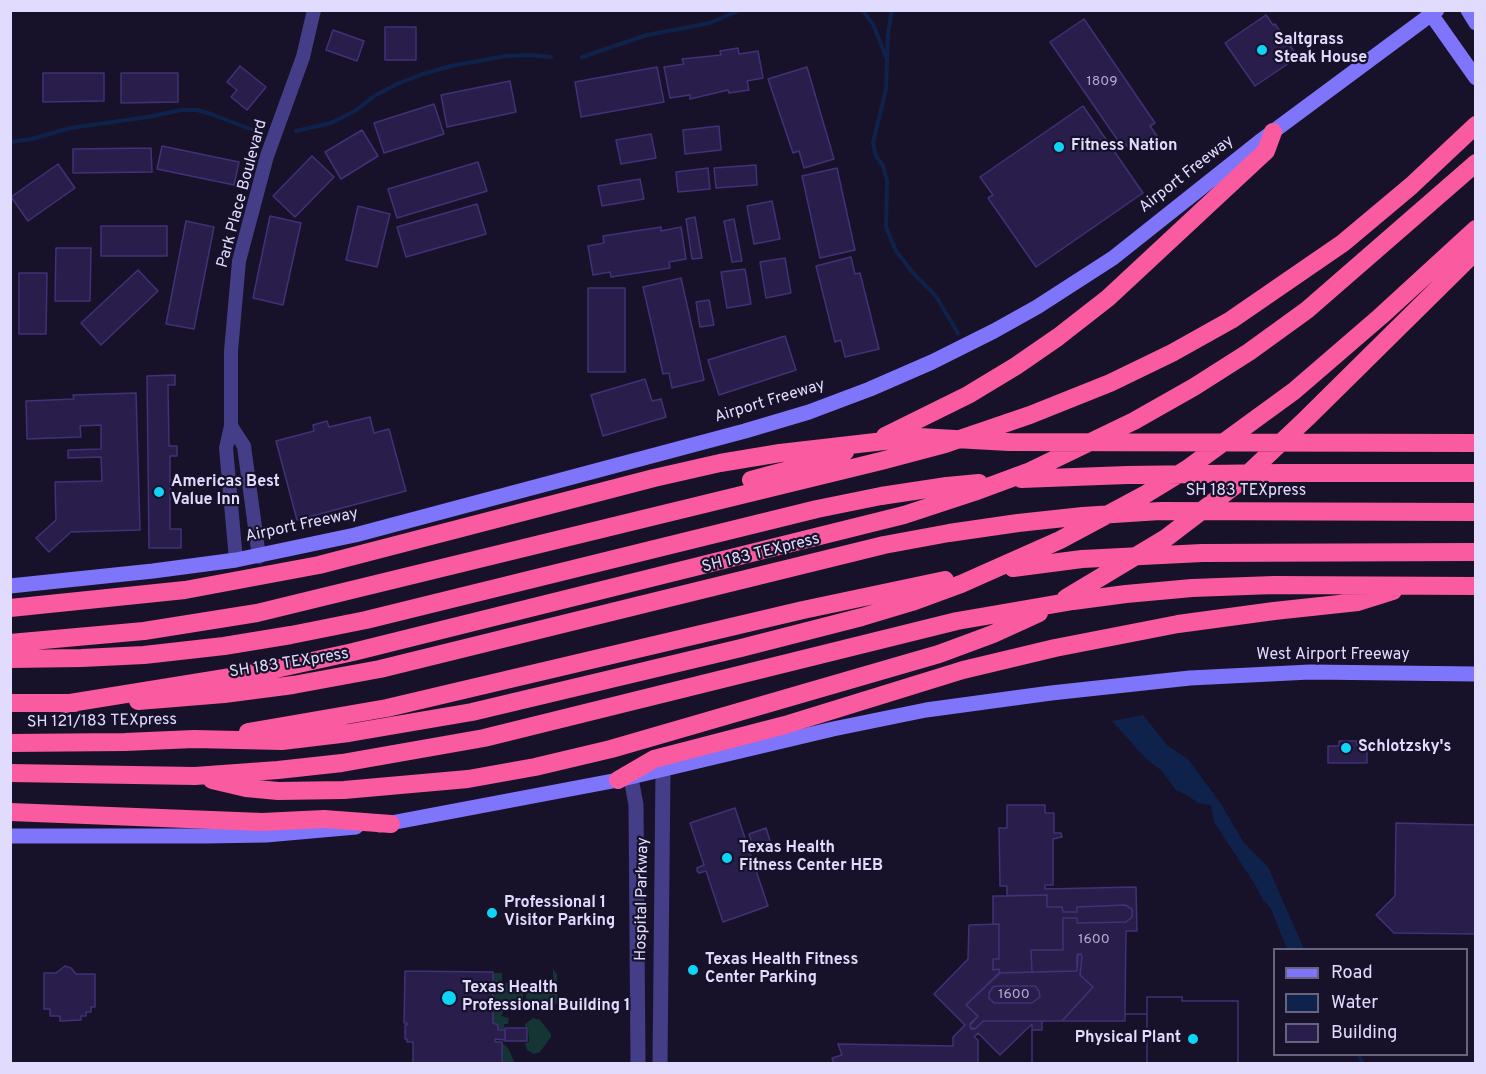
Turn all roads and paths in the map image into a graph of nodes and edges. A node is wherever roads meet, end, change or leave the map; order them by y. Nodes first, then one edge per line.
1 (314, 10) edge
2 (1468, 10) edge
3 (1432, 12) edge
4 (1476, 23) edge
5 (1476, 78) edge
6 (1476, 125) edge
7 (1273, 132) junction
8 (1476, 163) edge
9 (1476, 229) edge
10 (1476, 251) edge
11 (231, 426) junction
12 (1476, 443) edge
13 (1476, 473) edge
14 (1476, 512) edge
15 (567, 538) junction
16 (1476, 552) edge
17 (259, 557) junction
18 (236, 560) junction
19 (10, 586) edge
20 (1408, 586) junction
21 (1476, 586) edge
22 (10, 608) edge
23 (10, 643) edge
24 (10, 659) edge
25 (1476, 674) edge
26 (10, 703) edge
27 (64, 704) junction
28 (195, 739) junction
29 (10, 744) edge
30 (663, 771) junction
31 (10, 773) edge
32 (195, 776) junction
33 (625, 779) junction
34 (10, 812) edge
35 (391, 824) junction
36 (10, 836) edge
37 (638, 1064) edge
38 (660, 1064) edge

1 - 11 street, Park Place Boulevard
2 - 4 main road
3 - 5 main road
3 - 7 main road, Airport Freeway
6 - 15 highway
7 - 15 highway
7 - 17 main road, Airport Freeway
8 - 27 highway
9 - 28 highway
10 - 32 highway
11 - 17 street, Park Place Boulevard
11 - 18 street, Park Place Boulevard
12 - 22 highway
13 - 24 highway
14 - 27 highway, SH 183 TEXpress
15 - 23 highway
16 - 28 highway
17 - 18 main road, Airport Freeway
18 - 19 main road, Airport Freeway
20 - 21 highway
20 - 32 highway
20 - 33 highway
25 - 30 main road, West Airport Freeway
26 - 27 highway, SH 121/183 TEXpress
28 - 29 highway, SH 121/183 TEXpress
30 - 33 main road
30 - 38 street, Hospital Parkway
31 - 32 highway
33 - 35 main road
33 - 37 street, Hospital Parkway
34 - 35 highway
35 - 36 main road

